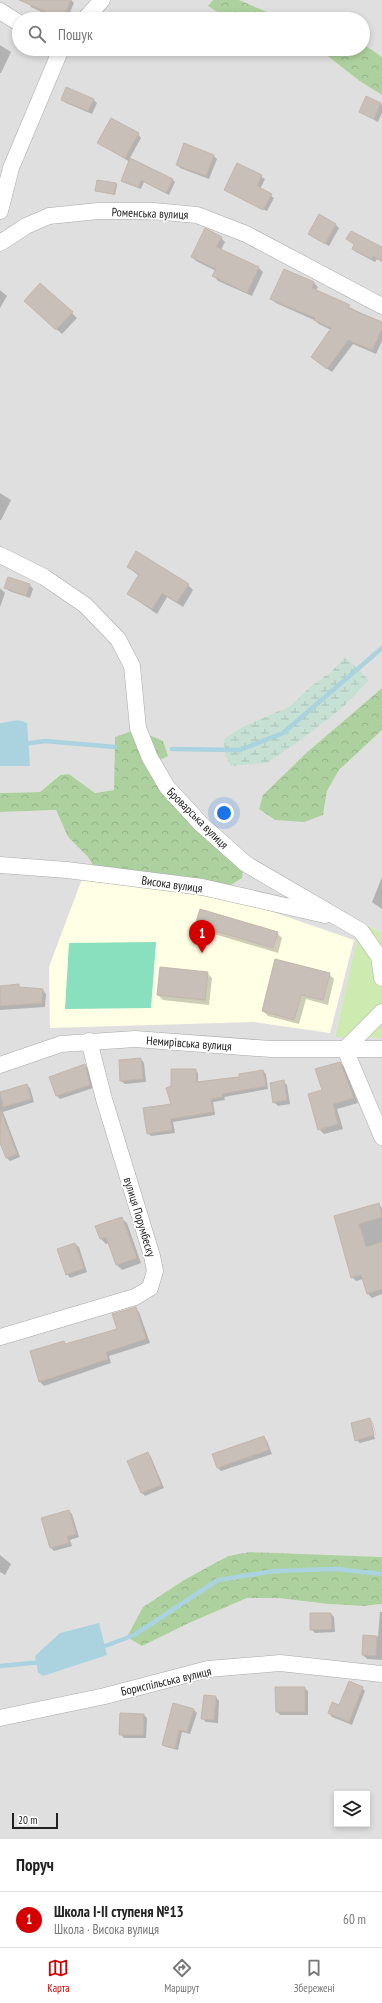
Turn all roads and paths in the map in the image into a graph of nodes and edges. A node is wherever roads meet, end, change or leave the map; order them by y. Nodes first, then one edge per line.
1 (102, 0) edge
2 (0, 11) edge
3 (91, 12) edge
4 (12, 19) edge
5 (58, 56) edge
6 (0, 211) edge
7 (0, 243) edge
8 (382, 306) edge
9 (0, 555) edge
10 (0, 865) edge
11 (342, 919) junction
12 (382, 978) edge
13 (382, 1012) edge
14 (89, 1041) junction
15 (345, 1049) junction
16 (382, 1049) edge
17 (0, 1065) edge
18 (382, 1138) edge
19 (0, 1337) edge
20 (382, 1674) edge
21 (0, 1718) edge

1 - 3 street
2 - 4 street
5 - 6 street
7 - 8 street, Роменська вулиця
9 - 11 street, Броварська вулиця
10 - 11 street, Висока вулиця
11 - 12 street, Броварська вулиця
13 - 15 street
14 - 15 street, Немирівська вулиця
14 - 17 street, Немирівська вулиця
14 - 19 street, вулиця Порумбеску
15 - 16 street, Немирівська вулиця
15 - 18 street
20 - 21 street, Бориспільська вулиця

